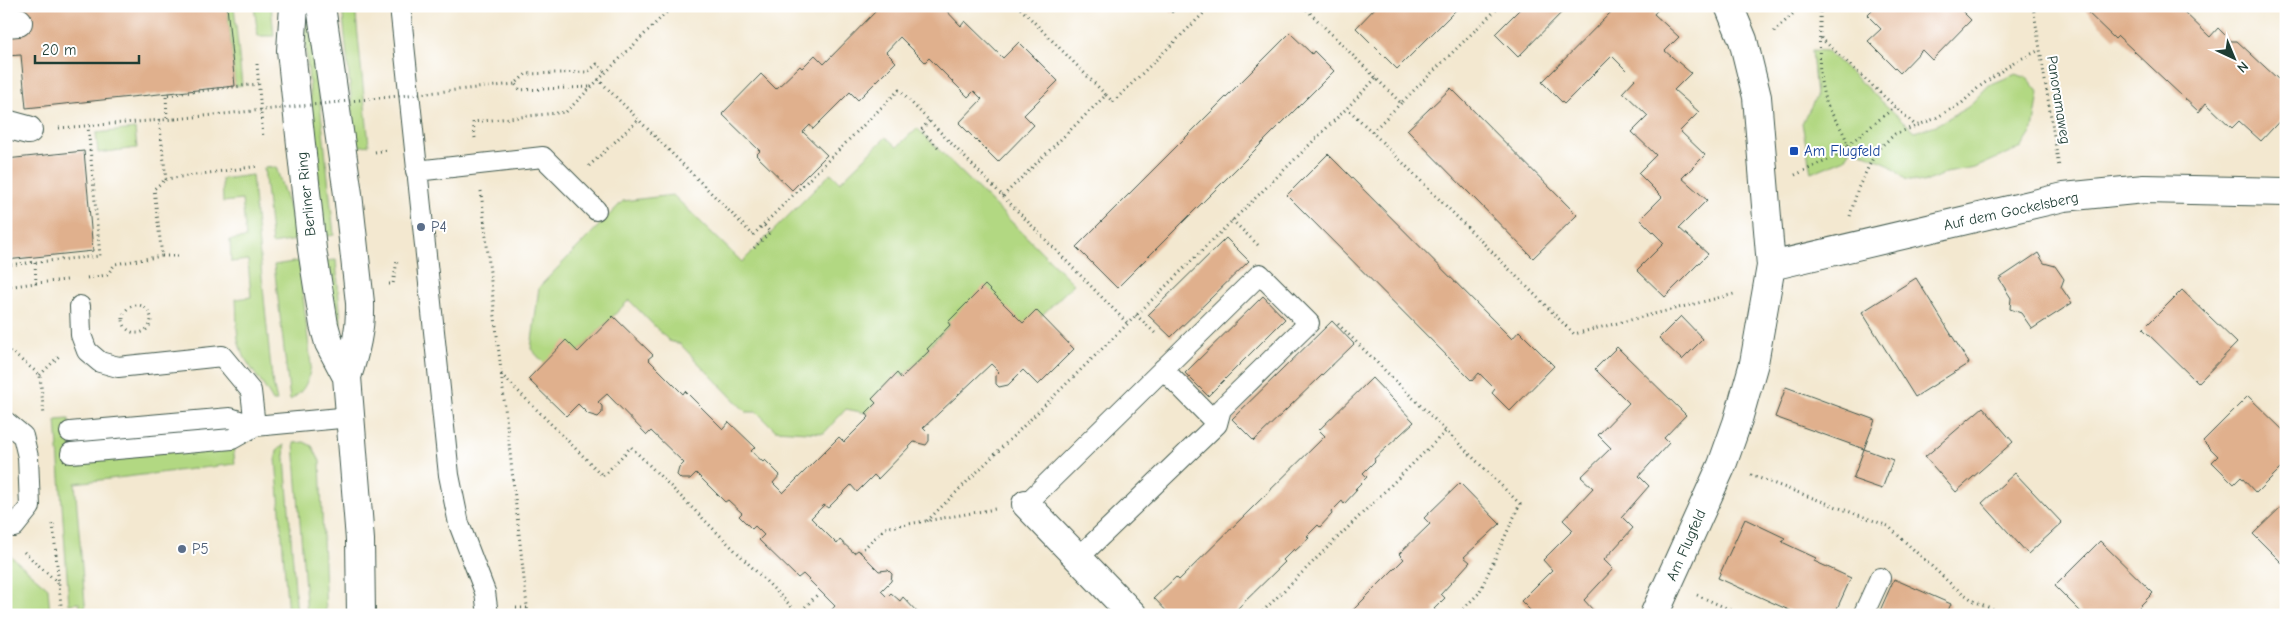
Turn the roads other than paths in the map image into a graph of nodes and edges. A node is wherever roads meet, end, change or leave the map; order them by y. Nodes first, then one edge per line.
1 (294, 6) edge
2 (321, 6) edge
3 (400, 6) edge
4 (1729, 6) edge
5 (416, 171) junction
6 (2286, 192) edge
7 (596, 210) dead end
8 (1769, 276) junction
9 (80, 306) road end
10 (1163, 369) junction
11 (347, 377) junction
12 (351, 417) junction
13 (6, 422) edge
14 (1217, 424) junction
15 (255, 426) junction
16 (70, 432) dead end
17 (71, 453) dead end
18 (1026, 504) joint
19 (14, 527) dead end
20 (1078, 558) junction
21 (1880, 578) dead end
22 (361, 615) edge
23 (488, 615) edge
24 (1133, 615) edge
25 (1654, 615) edge
26 (1862, 615) edge

1 - 11 street, Berliner Ring
2 - 11 street, Berliner Ring
3 - 5 lane
4 - 8 street, Am Flugfeld
5 - 7 lane
5 - 23 lane
6 - 8 street, Auf dem Gockelsberg
8 - 25 street, Am Flugfeld
9 - 15 lane
10 - 14 lane
10 - 14 lane
10 - 18 lane
11 - 12 street, Berliner Ring
12 - 15 lane
12 - 22 street, Berliner Ring
13 - 19 lane
14 - 20 lane
15 - 16 lane
15 - 17 lane
18 - 20 street
20 - 24 street
21 - 26 lane

